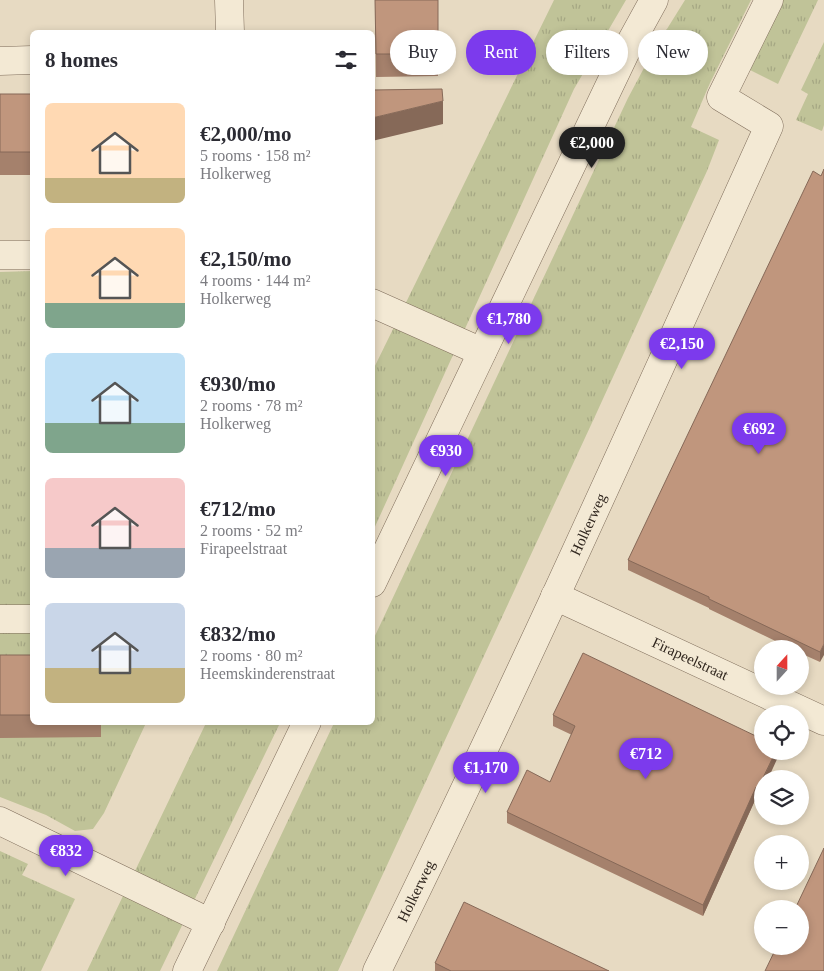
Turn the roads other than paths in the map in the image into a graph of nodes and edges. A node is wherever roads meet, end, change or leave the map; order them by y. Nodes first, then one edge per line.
1 (229, 0) edge
2 (654, 0) edge
3 (769, 0) edge
4 (230, 30) edge
5 (0, 60) edge
6 (30, 60) edge
7 (0, 255) edge
8 (30, 255) edge
9 (375, 304) edge
10 (482, 352) junction
11 (375, 577) edge
12 (555, 596) junction
13 (0, 619) edge
14 (30, 619) edge
15 (824, 721) edge
16 (305, 725) edge
17 (0, 821) edge
18 (211, 923) junction
19 (187, 971) edge
20 (377, 971) edge

1 - 4 street
2 - 10 street
3 - 12 street, Holkerweg
5 - 6 street
7 - 8 street
9 - 10 street
10 - 11 street
12 - 15 street, Firapeelstraat
12 - 20 street, Holkerweg
13 - 14 street
16 - 18 street
17 - 18 street
18 - 19 street

